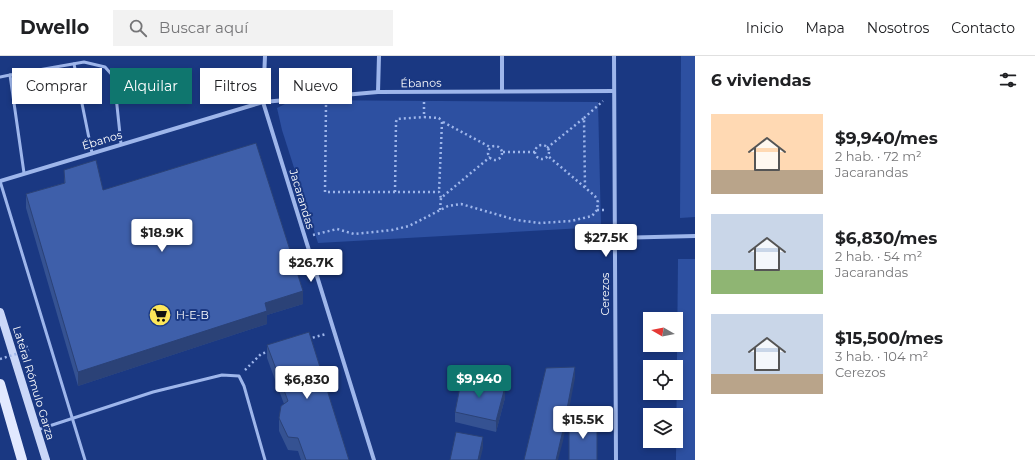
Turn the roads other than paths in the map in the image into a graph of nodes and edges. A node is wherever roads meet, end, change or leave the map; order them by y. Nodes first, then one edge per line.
1 (265, 56) edge
2 (379, 56) edge
3 (502, 56) edge
4 (614, 56) edge
5 (74, 64) junction
6 (264, 68) edge
7 (10, 75) junction
8 (0, 77) edge
9 (614, 90) junction
10 (502, 91) junction
11 (378, 92) junction
12 (271, 101) edge
13 (256, 104) edge
14 (264, 104) edge
15 (121, 144) junction
16 (92, 153) junction
17 (24, 173) junction
18 (0, 181) edge
19 (695, 236) edge
20 (614, 238) junction
21 (0, 312) edge
22 (0, 384) edge
23 (73, 418) junction
24 (37, 430) junction
25 (22, 460) edge
26 (46, 460) edge
27 (85, 460) edge
28 (265, 460) edge
29 (374, 460) edge
30 (616, 460) edge

1 - 6 street, Jacarandas
2 - 11 street
3 - 10 street
4 - 9 street, Cerezos
5 - 7 lane
5 - 15 lane
5 - 16 lane
7 - 8 lane
7 - 17 lane
9 - 10 street, Ébanos
9 - 20 street, Cerezos
10 - 11 street, Ébanos
11 - 12 street, Ébanos
13 - 15 street, Ébanos
14 - 29 street, Jacarandas
15 - 16 street, Ébanos
16 - 17 street, Ébanos
17 - 18 street, Ébanos
18 - 23 lane
19 - 20 street
20 - 30 street, Cerezos
21 - 24 street, Lateral Rómulo Garza
22 - 25 main road
23 - 24 lane
23 - 27 lane
23 - 28 lane
24 - 26 street, Lateral Rómulo Garza

